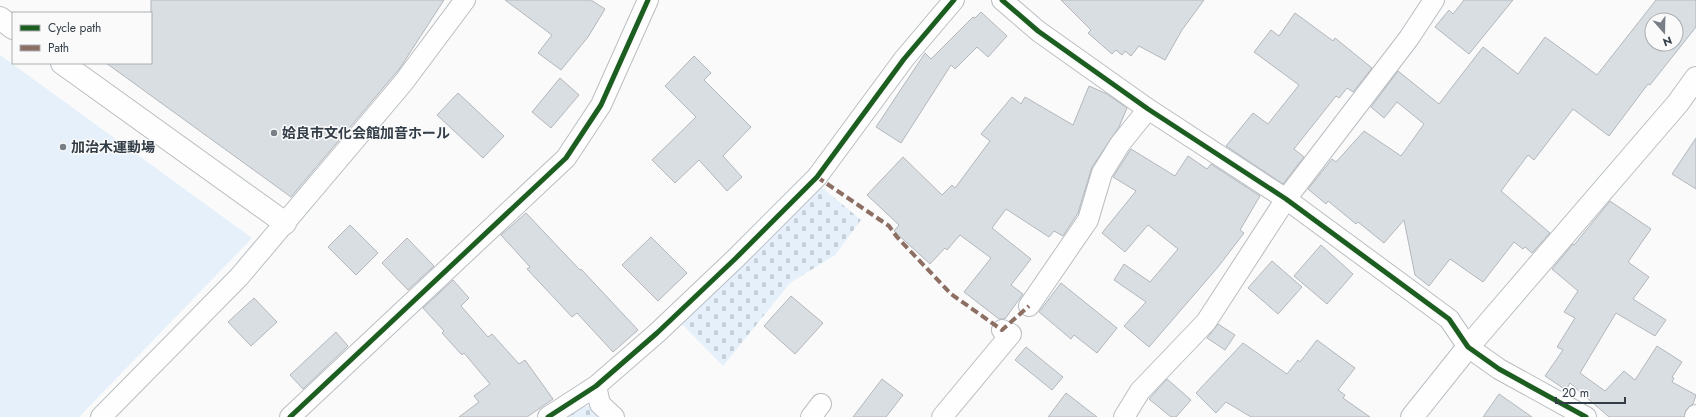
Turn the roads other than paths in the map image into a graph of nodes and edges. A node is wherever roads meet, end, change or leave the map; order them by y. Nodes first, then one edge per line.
1 (465, 0) edge
2 (648, 0) edge
3 (954, 0) edge
4 (1002, 0) edge
5 (1434, 0) edge
6 (0, 18) edge
7 (12, 27) edge
8 (63, 64) edge
9 (1696, 78) edge
10 (1148, 109) junction
11 (1286, 199) junction
12 (285, 223) junction
13 (1029, 306) dead end
14 (1002, 330) dead end
15 (1468, 347) junction
16 (596, 386) junction
17 (101, 417) edge
18 (290, 417) edge
19 (548, 417) edge
20 (614, 417) edge
21 (942, 417) edge
22 (1124, 417) edge
23 (1412, 417) edge
24 (1586, 417) edge

1 - 12 street
2 - 18 street
3 - 16 street
4 - 10 street
5 - 11 street
6 - 7 street
8 - 12 street
9 - 15 street
10 - 11 street
10 - 13 street
11 - 15 street
11 - 22 street
12 - 17 street
14 - 21 street
15 - 23 street
15 - 24 street
16 - 19 street
16 - 20 street

